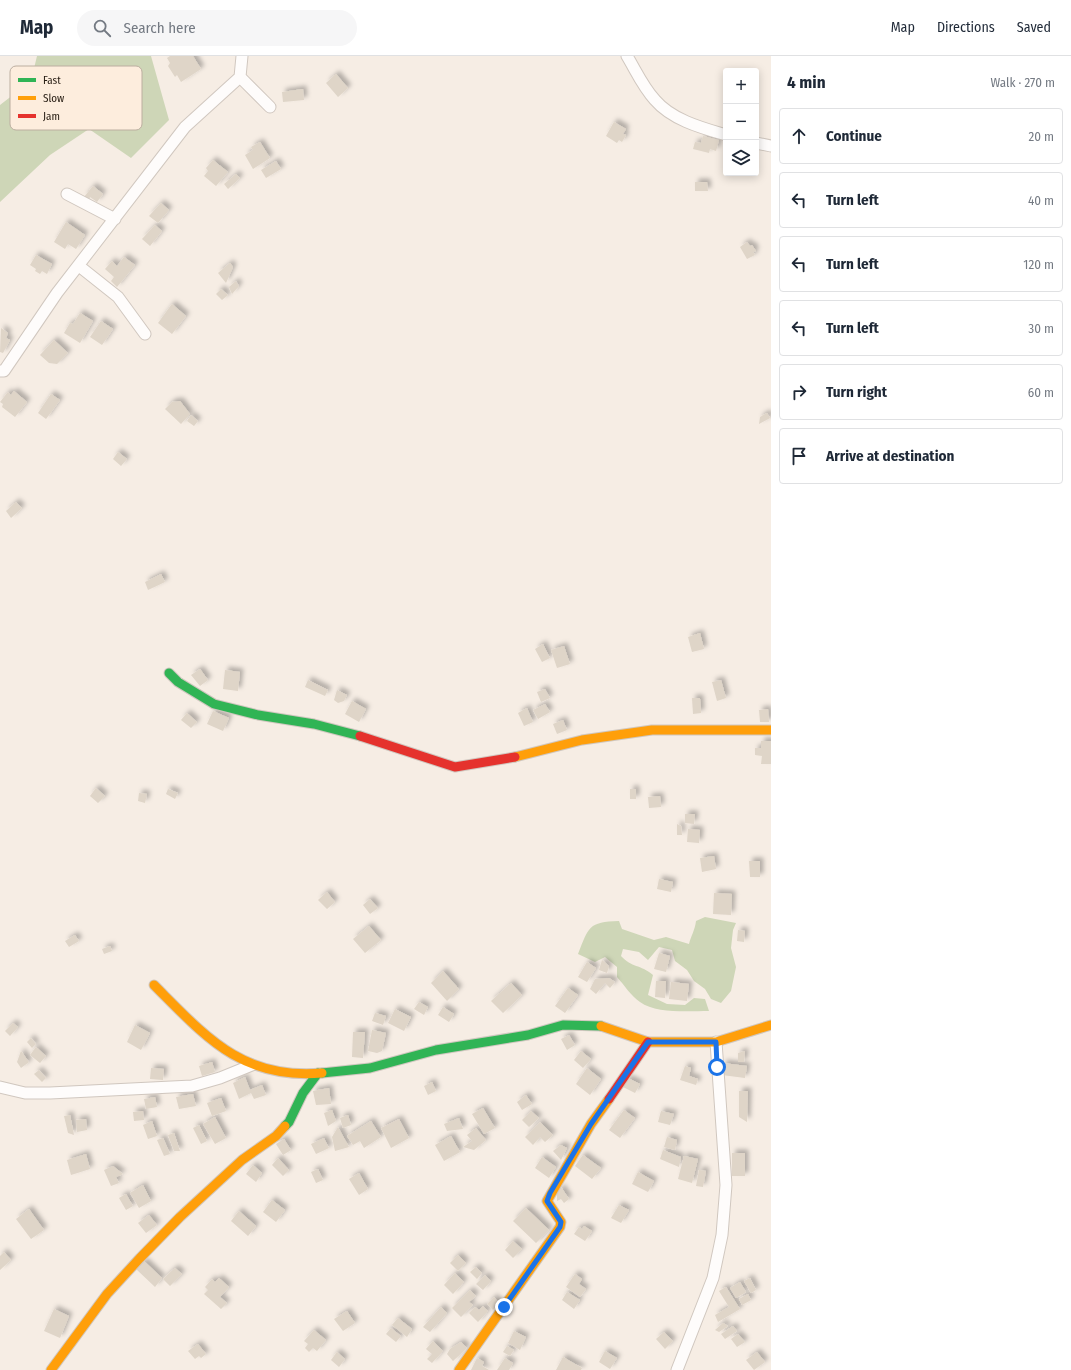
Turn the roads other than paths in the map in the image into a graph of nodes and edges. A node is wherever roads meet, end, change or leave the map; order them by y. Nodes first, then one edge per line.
1 (242, 56) edge
2 (627, 56) edge
3 (240, 77) junction
4 (270, 107) dead end
5 (723, 134) edge
6 (759, 144) edge
7 (771, 146) edge
8 (67, 194) dead end
9 (115, 219) junction
10 (79, 266) junction
11 (145, 334) dead end
12 (0, 371) edge
13 (169, 673) dead end
14 (771, 730) edge
15 (154, 985) dead end
16 (771, 1025) edge
17 (648, 1042) junction
18 (716, 1042) junction
19 (252, 1065) junction
20 (318, 1074) junction
21 (0, 1087) edge
22 (51, 1370) edge
23 (459, 1370) edge
24 (677, 1370) edge

1 - 3 street
2 - 5 street
3 - 4 street
3 - 9 street
6 - 7 street
8 - 9 street
9 - 10 street
10 - 11 street
10 - 12 street
13 - 14 street
15 - 19 street
16 - 18 street
17 - 18 street
17 - 20 street
17 - 23 street
18 - 24 street
19 - 20 street
19 - 21 street
20 - 22 street

